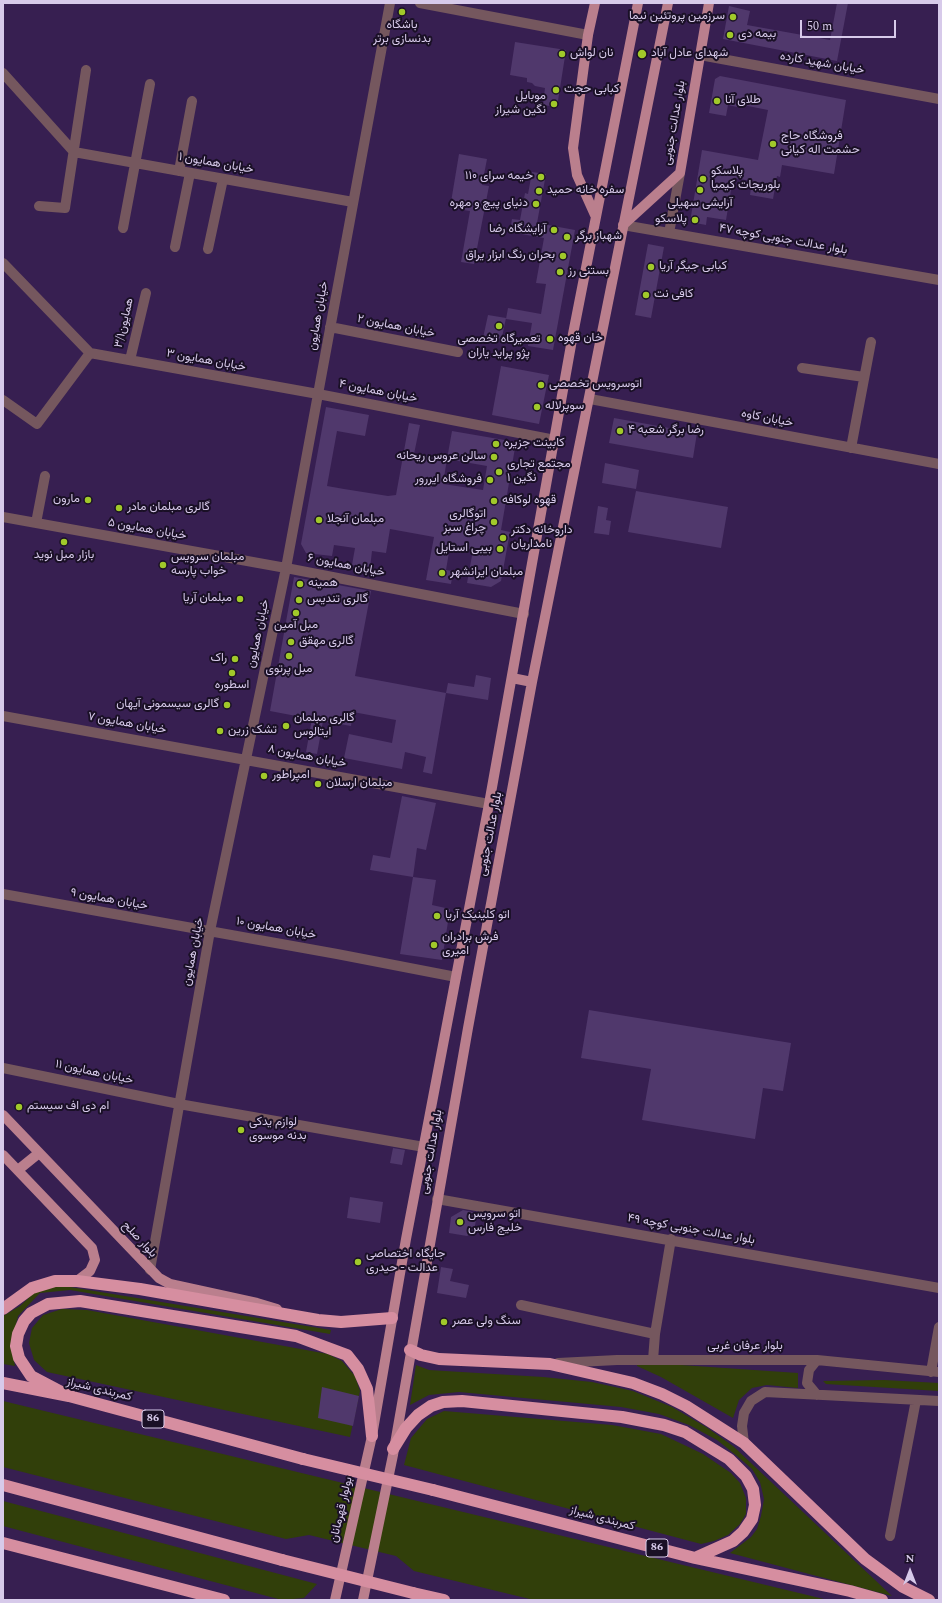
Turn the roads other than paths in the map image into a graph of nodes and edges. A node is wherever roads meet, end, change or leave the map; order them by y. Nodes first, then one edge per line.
1 (390, 3) edge
2 (420, 3) edge
3 (595, 3) edge
4 (638, 3) edge
5 (668, 3) edge
6 (709, 3) edge
7 (588, 35) junction
8 (700, 56) junction
9 (86, 70) dead end
10 (3, 73) edge
11 (150, 84) dead end
12 (939, 99) edge
13 (192, 101) dead end
14 (74, 152) junction
15 (134, 162) junction
16 (179, 170) junction
17 (190, 173) junction
18 (680, 173) junction
19 (223, 179) junction
20 (353, 202) junction
21 (39, 206) dead end
22 (596, 215) junction
23 (623, 225) junction
24 (123, 228) dead end
25 (669, 233) junction
26 (175, 247) dead end
27 (208, 249) dead end
28 (3, 263) edge
29 (939, 280) edge
30 (146, 293) dead end
31 (330, 327) junction
32 (871, 342) dead end
33 (458, 352) dead end
34 (90, 353) junction
35 (130, 360) junction
36 (802, 368) dead end
37 (864, 377) junction
38 (318, 394) junction
39 (590, 399) junction
40 (3, 400) edge
41 (555, 440) junction
42 (851, 448) junction
43 (939, 464) edge
44 (45, 476) dead end
45 (3, 517) edge
46 (36, 523) junction
47 (286, 568) junction
48 (524, 614) junction
49 (512, 678) junction
50 (532, 682) junction
51 (3, 716) edge
52 (246, 759) junction
53 (489, 804) junction
54 (3, 894) edge
55 (210, 931) junction
56 (456, 977) junction
57 (3, 1068) edge
58 (179, 1104) junction
59 (3, 1115) edge
60 (424, 1147) junction
61 (39, 1153) junction
62 (3, 1155) edge
63 (18, 1170) junction
64 (437, 1199) junction
65 (671, 1239) junction
66 (150, 1270) junction
67 (76, 1281) junction
68 (939, 1288) edge
69 (521, 1305) dead end
70 (3, 1309) edge
71 (297, 1316) junction
72 (392, 1318) junction
73 (939, 1327) edge
74 (655, 1334) junction
75 (410, 1350) junction
76 (653, 1360) junction
77 (817, 1360) junction
78 (550, 1364) junction
79 (935, 1372) edge
80 (3, 1383) edge
81 (817, 1395) junction
82 (69, 1396) junction
83 (916, 1400) junction
84 (939, 1401) edge
85 (372, 1436) junction
86 (744, 1443) junction
87 (394, 1449) junction
88 (3, 1485) edge
89 (890, 1536) dead end
90 (3, 1543) edge
91 (695, 1558) junction
92 (224, 1600) edge
93 (336, 1600) edge
94 (363, 1600) edge
95 (444, 1600) edge
96 (882, 1600) edge
97 (929, 1600) edge

1 - 20 street, خیابان همایون
2 - 7 street
3 - 7 main road
4 - 22 main road, بلوار عدالت جنوبی
5 - 23 main road, بلوار عدالت جنوبی
6 - 8 main road, بلوار عدالت جنوبی
7 - 22 main road
8 - 12 street, خیابان شهید کارده
8 - 18 main road, بلوار عدالت جنوبی
9 - 14 street
10 - 14 street
11 - 15 street
13 - 16 street
14 - 15 street, خیابان همایون ۱
14 - 21 street
15 - 16 street, خیابان همایون ۱
15 - 24 street
16 - 17 street, خیابان همایون ۱
17 - 19 street, خیابان همایون ۱
17 - 26 street
18 - 23 main road, بلوار عدالت جنوبی
18 - 25 street
19 - 20 street, خیابان همایون ۱
19 - 27 street
20 - 31 street, خیابان همایون
22 - 41 main road, بلوار عدالت جنوبی
23 - 25 street, بلوار عدالت جنوبی کوچه ۴۷
23 - 39 main road, بلوار عدالت جنوبی
25 - 29 street, بلوار عدالت جنوبی کوچه ۴۷
28 - 34 street
30 - 35 street, همایون۳/۱
31 - 33 street, خیابان همایون ۲
31 - 38 street, خیابان همایون
32 - 37 street
34 - 35 street, خیابان همایون ۳
34 - 40 street
35 - 38 street, خیابان همایون ۳
36 - 37 street
37 - 42 street
38 - 41 street, خیابان همایون ۴
38 - 47 street, خیابان همایون
39 - 42 street, خیابان کاوه
39 - 50 main road, بلوار عدالت جنوبی
41 - 48 main road, بلوار عدالت جنوبی
42 - 43 street, خیابان کاوه
44 - 46 street
45 - 46 street, خیابان همایون ۵
46 - 47 street, خیابان همایون ۵
47 - 48 street, خیابان همایون ۶
47 - 52 street, خیابان همایون
48 - 49 main road, بلوار عدالت جنوبی
49 - 50 main road
49 - 53 main road, بلوار عدالت جنوبی
50 - 64 main road, بلوار عدالت جنوبی
51 - 52 street, خیابان همایون ۷
52 - 53 street, خیابان همایون ۸
52 - 55 street, خیابان همایون
53 - 56 main road, بلوار عدالت جنوبی
54 - 55 street, خیابان همایون ۹
55 - 56 street, خیابان همایون ۱۰
55 - 58 street, خیابان همایون
56 - 60 main road, بلوار عدالت جنوبی
57 - 58 street, خیابان همایون ۱۱
58 - 60 street, خیابان همایون ۱۱
58 - 66 street, خیابان همایون
59 - 61 main road, بلوار صلح
60 - 72 main road, بلوار عدالت جنوبی
61 - 63 main road
61 - 66 main road, بلوار صلح
62 - 63 main road
63 - 67 main road
64 - 65 street, بلوار عدالت جنوبی کوچه ۴۹
64 - 75 main road, بلوار عدالت جنوبی
65 - 68 street, بلوار عدالت جنوبی کوچه ۴۹
65 - 74 street
66 - 71 main road, بلوار صلح
67 - 70 highway
67 - 71 highway
69 - 74 street
71 - 72 highway
72 - 85 main road, بلوار عدالت جنوبی
73 - 79 street
74 - 76 street
75 - 78 highway
75 - 87 main road, بلوار عدالت جنوبی
76 - 77 street, بلوار عرفان غربی
76 - 78 street, بلوار عرفان غربی
77 - 79 street, بلوار عرفان غربی
77 - 81 street
78 - 86 highway
80 - 82 highway, کمربندی شیراز / 86
81 - 83 street
81 - 86 street
82 - 85 highway
82 - 91 highway, کمربندی شیراز / 86, bridge
83 - 84 street
83 - 89 street
85 - 93 main road, بولوار قهرمانان
86 - 97 highway
87 - 91 highway
87 - 94 main road
88 - 95 highway, bridge
90 - 92 highway
91 - 96 highway, کمربندی شیراز / 86

